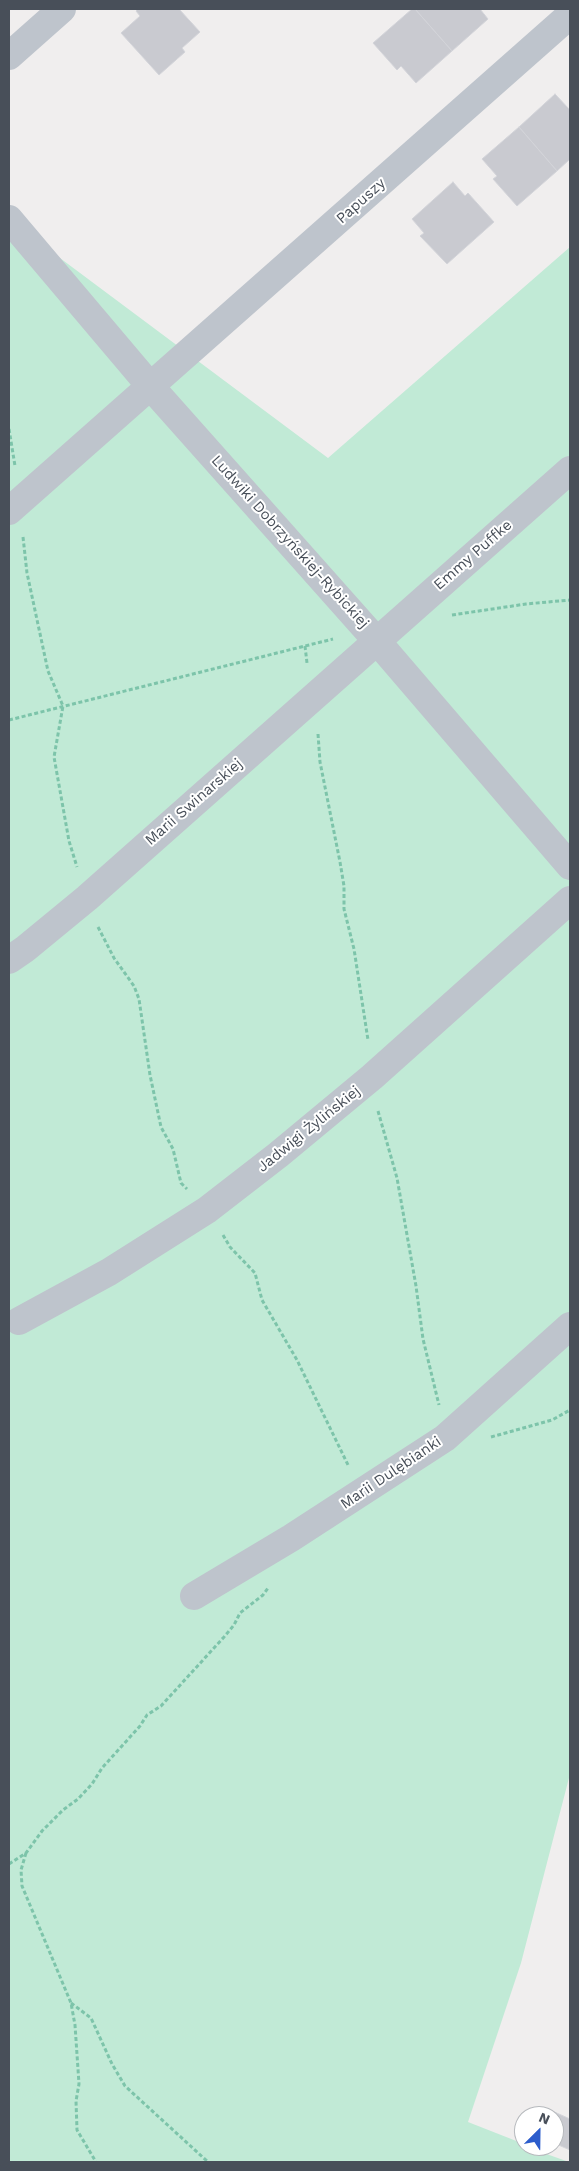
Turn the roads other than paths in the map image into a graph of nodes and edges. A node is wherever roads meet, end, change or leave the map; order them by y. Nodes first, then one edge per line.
1 (62, 9) edge
2 (570, 15) edge
3 (9, 56) edge
4 (9, 219) edge
5 (151, 387) junction
6 (570, 470) edge
7 (14, 507) edge
8 (376, 640) junction
9 (570, 866) edge
10 (570, 900) edge
11 (9, 960) edge
12 (19, 1321) dead end
13 (570, 1326) edge
14 (194, 1596) dead end

1 - 3 street
2 - 5 street, Papuszy
4 - 5 street, Ludwiki Dobrzyńskiej-Rybickiej
5 - 7 street, Papuszy
5 - 8 street, Ludwiki Dobrzyńskiej-Rybickiej
6 - 8 street, Emmy Puffke
8 - 9 street, Ludwiki Dobrzyńskiej-Rybickiej
8 - 11 street, Marii Swinarskiej
10 - 12 street, Jadwigi Żylińskiej
13 - 14 street, Marii Dulębianki

